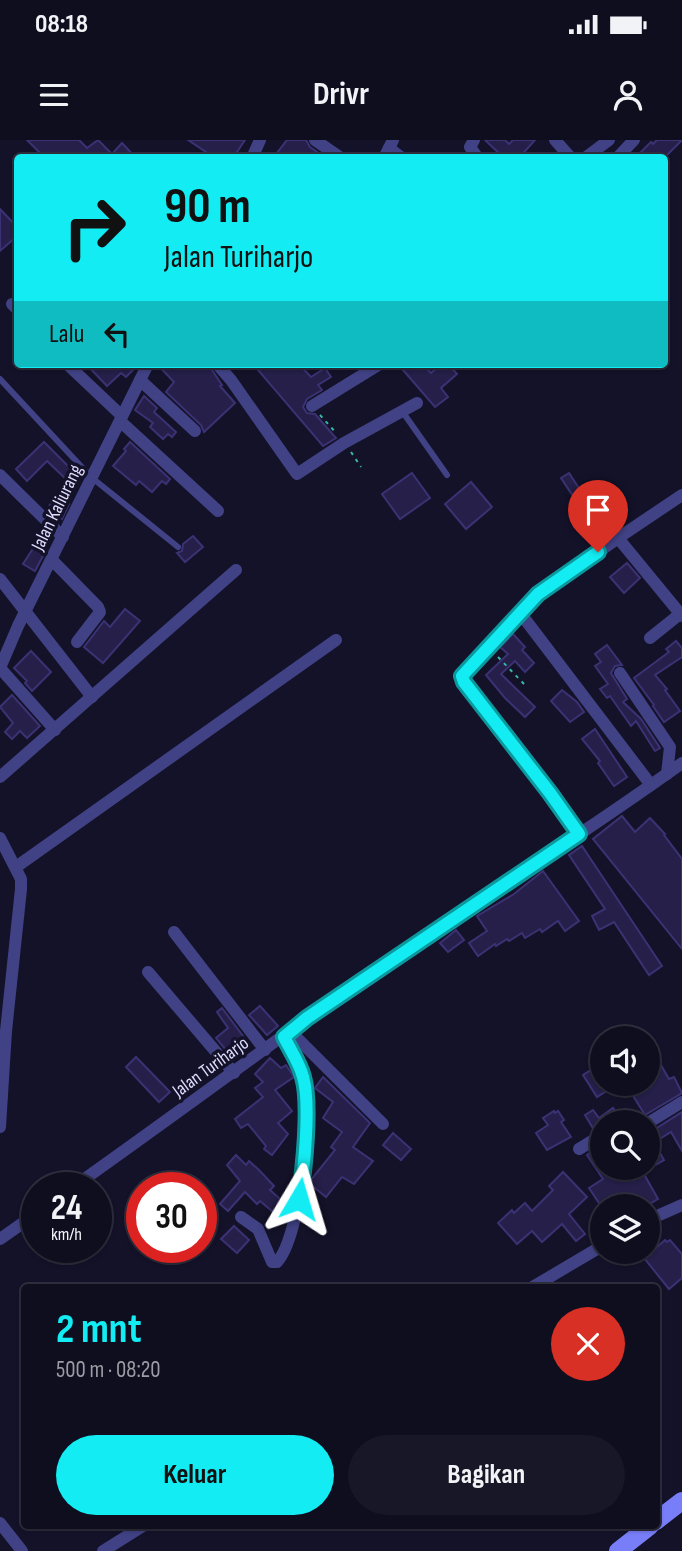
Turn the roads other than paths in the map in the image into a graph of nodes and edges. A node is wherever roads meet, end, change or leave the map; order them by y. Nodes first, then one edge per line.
1 (315, 140) edge
2 (555, 140) edge
3 (609, 140) edge
4 (634, 140) edge
5 (335, 154) edge
6 (567, 154) edge
7 (594, 154) edge
8 (621, 154) edge
9 (71, 368) edge
10 (146, 368) edge
11 (220, 368) edge
12 (374, 368) edge
13 (0, 379) edge
14 (140, 380) junction
15 (417, 403) dead end
16 (312, 406) road end
17 (402, 411) junction
18 (121, 419) junction
19 (195, 432) dead end
20 (0, 475) edge
21 (447, 475) dead end
22 (91, 477) junction
23 (682, 495) edge
24 (218, 511) dead end
25 (63, 537) junction
26 (618, 538) junction
27 (177, 547) dead end
28 (52, 560) junction
29 (236, 570) dead end
30 (0, 579) edge
31 (25, 613) junction
32 (521, 614) junction
33 (681, 615) edge
34 (650, 638) dead end
35 (336, 639) dead end
36 (77, 642) dead end
37 (0, 668) edge
38 (620, 673) dead end
39 (92, 697) junction
40 (55, 730) junction
41 (682, 763) edge
42 (667, 774) junction
43 (0, 777) edge
44 (651, 785) junction
45 (579, 834) junction
46 (0, 838) edge
47 (16, 867) junction
48 (174, 932) dead end
49 (148, 972) dead end
50 (3, 1033) edge
51 (287, 1034) junction
52 (265, 1050) junction
53 (234, 1073) junction
54 (682, 1102) edge
55 (660, 1116) edge
56 (383, 1124) dead end
57 (0, 1127) edge
58 (590, 1142) edge
59 (579, 1149) dead end
60 (95, 1172) edge
61 (682, 1205) edge
62 (660, 1215) edge
63 (241, 1217) dead end
64 (21, 1224) edge
65 (0, 1239) edge
66 (590, 1253) edge
67 (538, 1284) edge
68 (682, 1501) edge
69 (660, 1518) edge
70 (0, 1523) edge
71 (137, 1529) edge
72 (646, 1529) edge
73 (22, 1551) edge
74 (103, 1551) edge
75 (618, 1551) edge

1 - 5 street
2 - 6 street
3 - 7 street
4 - 8 street
9 - 18 street
10 - 14 street, Jalan Kaliurang
11 - 17 street
12 - 16 street
13 - 22 lane
14 - 18 street, Jalan Kaliurang
14 - 19 street
15 - 17 street
17 - 21 lane
18 - 22 street, Jalan Kaliurang
18 - 24 street
20 - 25 street
22 - 25 street, Jalan Kaliurang
22 - 27 lane
23 - 26 street
25 - 28 street, Jalan Kaliurang
26 - 32 street
26 - 33 street
28 - 31 street, Jalan Kaliurang
28 - 36 street
29 - 39 street
30 - 31 street
31 - 37 street, Jalan Kaliurang
31 - 39 street
32 - 44 street
32 - 45 street
33 - 34 street
35 - 47 street
37 - 40 street
38 - 42 street
39 - 40 street
40 - 43 street
41 - 42 street, Jalan Turiharjo
42 - 44 street, Jalan Turiharjo
44 - 45 street, Jalan Turiharjo
45 - 51 street, Jalan Turiharjo
46 - 47 street
47 - 50 street
48 - 52 street
49 - 53 street
50 - 57 street
51 - 52 street, Jalan Turiharjo
51 - 56 street
51 - 63 street
52 - 53 street, Jalan Turiharjo
53 - 60 street, Jalan Turiharjo
54 - 55 street
58 - 59 street
61 - 62 street
64 - 65 street
66 - 67 street
68 - 69 main road
70 - 73 street
71 - 74 street
72 - 75 main road

